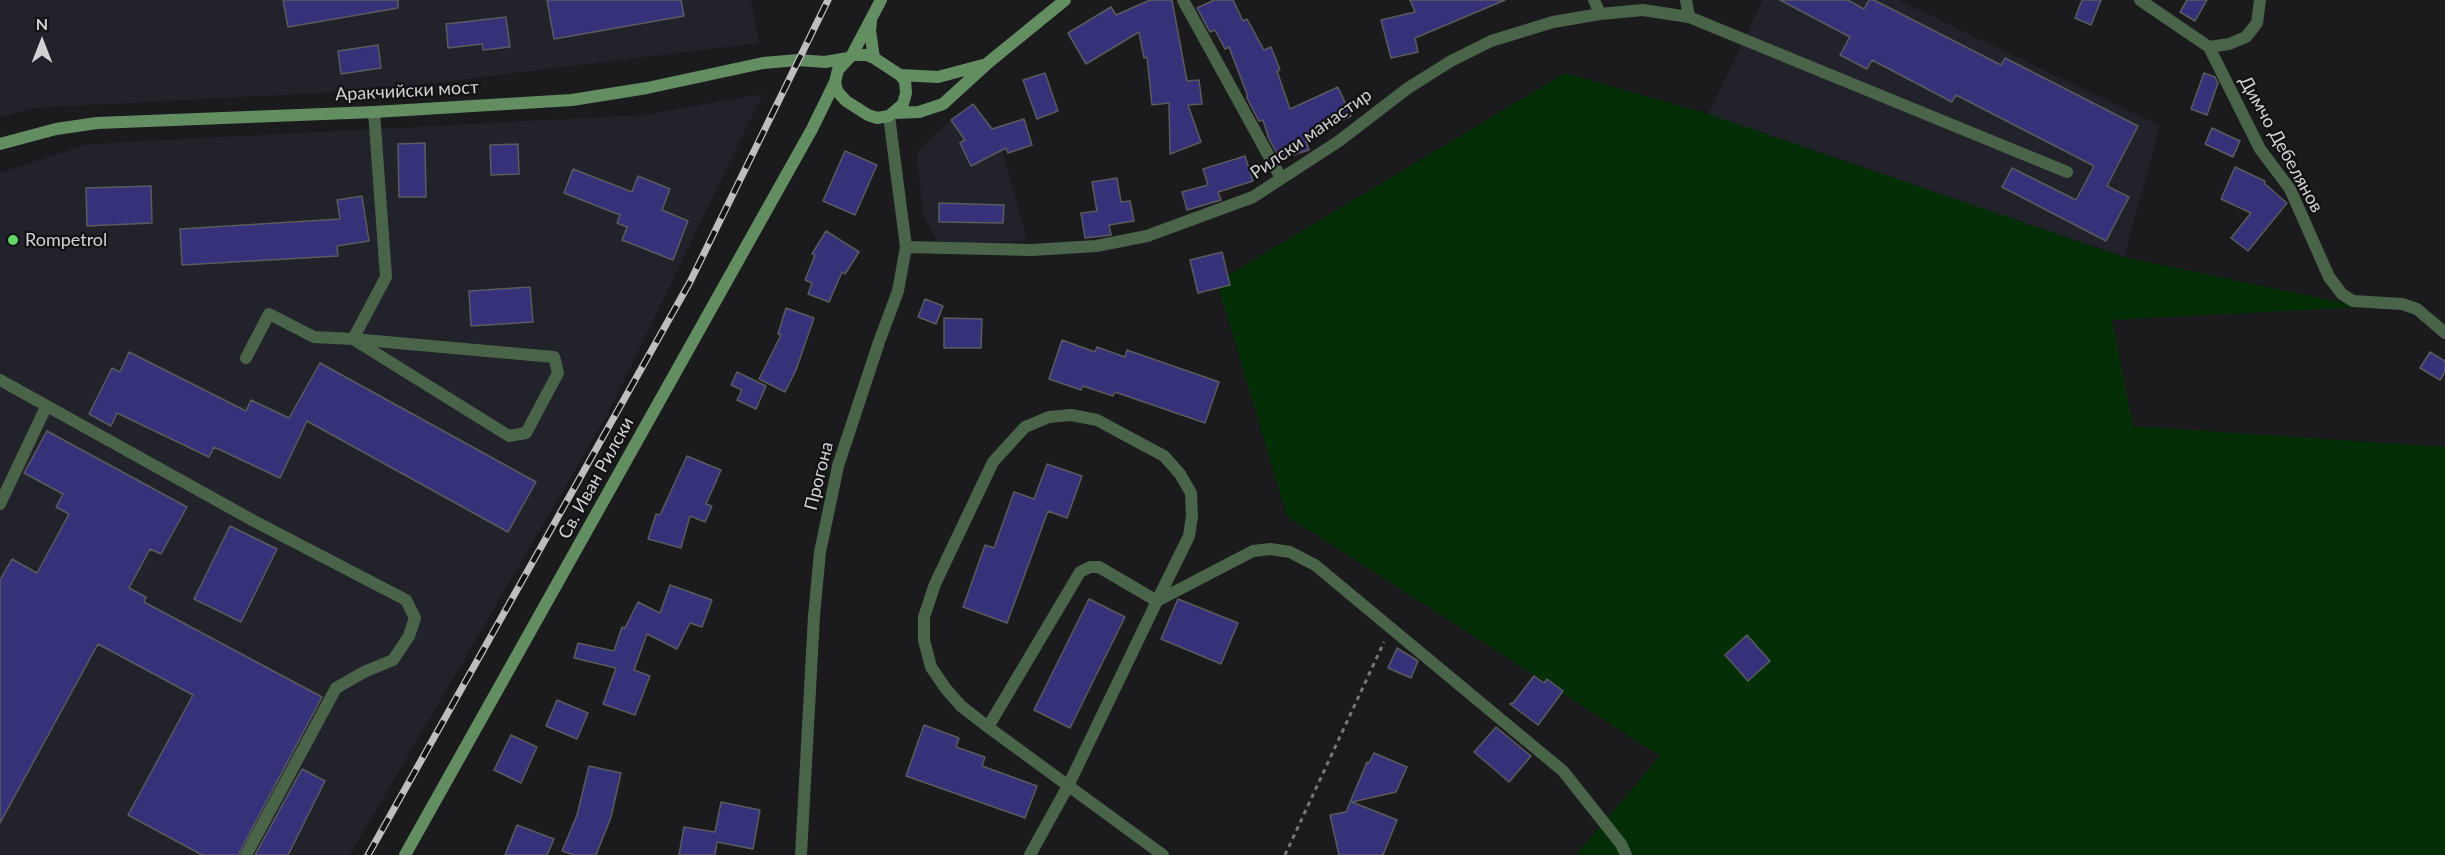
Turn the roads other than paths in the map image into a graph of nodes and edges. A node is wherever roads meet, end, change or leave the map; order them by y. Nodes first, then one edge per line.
1 (881, 0) edge
2 (1065, 0) edge
3 (1183, 0) edge
4 (1594, 0) edge
5 (1686, 0) edge
6 (2140, 0) edge
7 (2260, 0) edge
8 (1600, 14) junction
9 (872, 16) junction
10 (1689, 17) junction
11 (2209, 47) junction
12 (850, 56) junction
13 (874, 58) junction
14 (815, 62) junction
15 (989, 62) junction
16 (900, 75) junction
17 (835, 79) junction
18 (846, 101) junction
19 (374, 112) junction
20 (891, 114) junction
21 (818, 118) junction
22 (0, 144) edge
23 (2067, 172) dead end
24 (1281, 178) junction
25 (906, 247) junction
26 (2445, 333) edge
27 (353, 339) junction
28 (246, 358) dead end
29 (0, 380) edge
30 (46, 407) junction
31 (0, 504) edge
32 (1157, 601) junction
33 (988, 727) junction
34 (1068, 786) junction
35 (246, 855) edge
36 (405, 855) edge
37 (801, 855) edge
38 (1030, 855) edge
39 (1163, 855) edge
40 (1626, 855) edge

1 - 9 street
2 - 15 street
3 - 24 street
4 - 8 street
5 - 10 street
6 - 11 street, Димчо Дебелянов
7 - 11 street
8 - 10 street, Рилски манастир
8 - 24 street, Рилски манастир
9 - 12 street
9 - 13 street
10 - 23 street, Рилски манастир
11 - 26 street, Димчо Дебелянов
12 - 13 street
12 - 14 street, Аракчийски мост
12 - 17 street
13 - 16 street
14 - 17 street
14 - 19 street, Аракчийски мост
15 - 16 street
15 - 20 street
16 - 20 street
17 - 18 street
17 - 21 street, Св. Иван Рилски
18 - 20 street
18 - 21 street, Св. Иван Рилски
19 - 22 street, Аракчийски мост
19 - 27 street
20 - 25 street, Прогона
21 - 36 street, Св. Иван Рилски
24 - 25 street, Рилски манастир
25 - 37 street, Прогона
27 - 27 street
27 - 28 street
29 - 30 street
30 - 31 street
30 - 35 street
32 - 33 street
32 - 33 street
32 - 34 street
32 - 40 street
33 - 34 street
34 - 38 street
34 - 39 street

